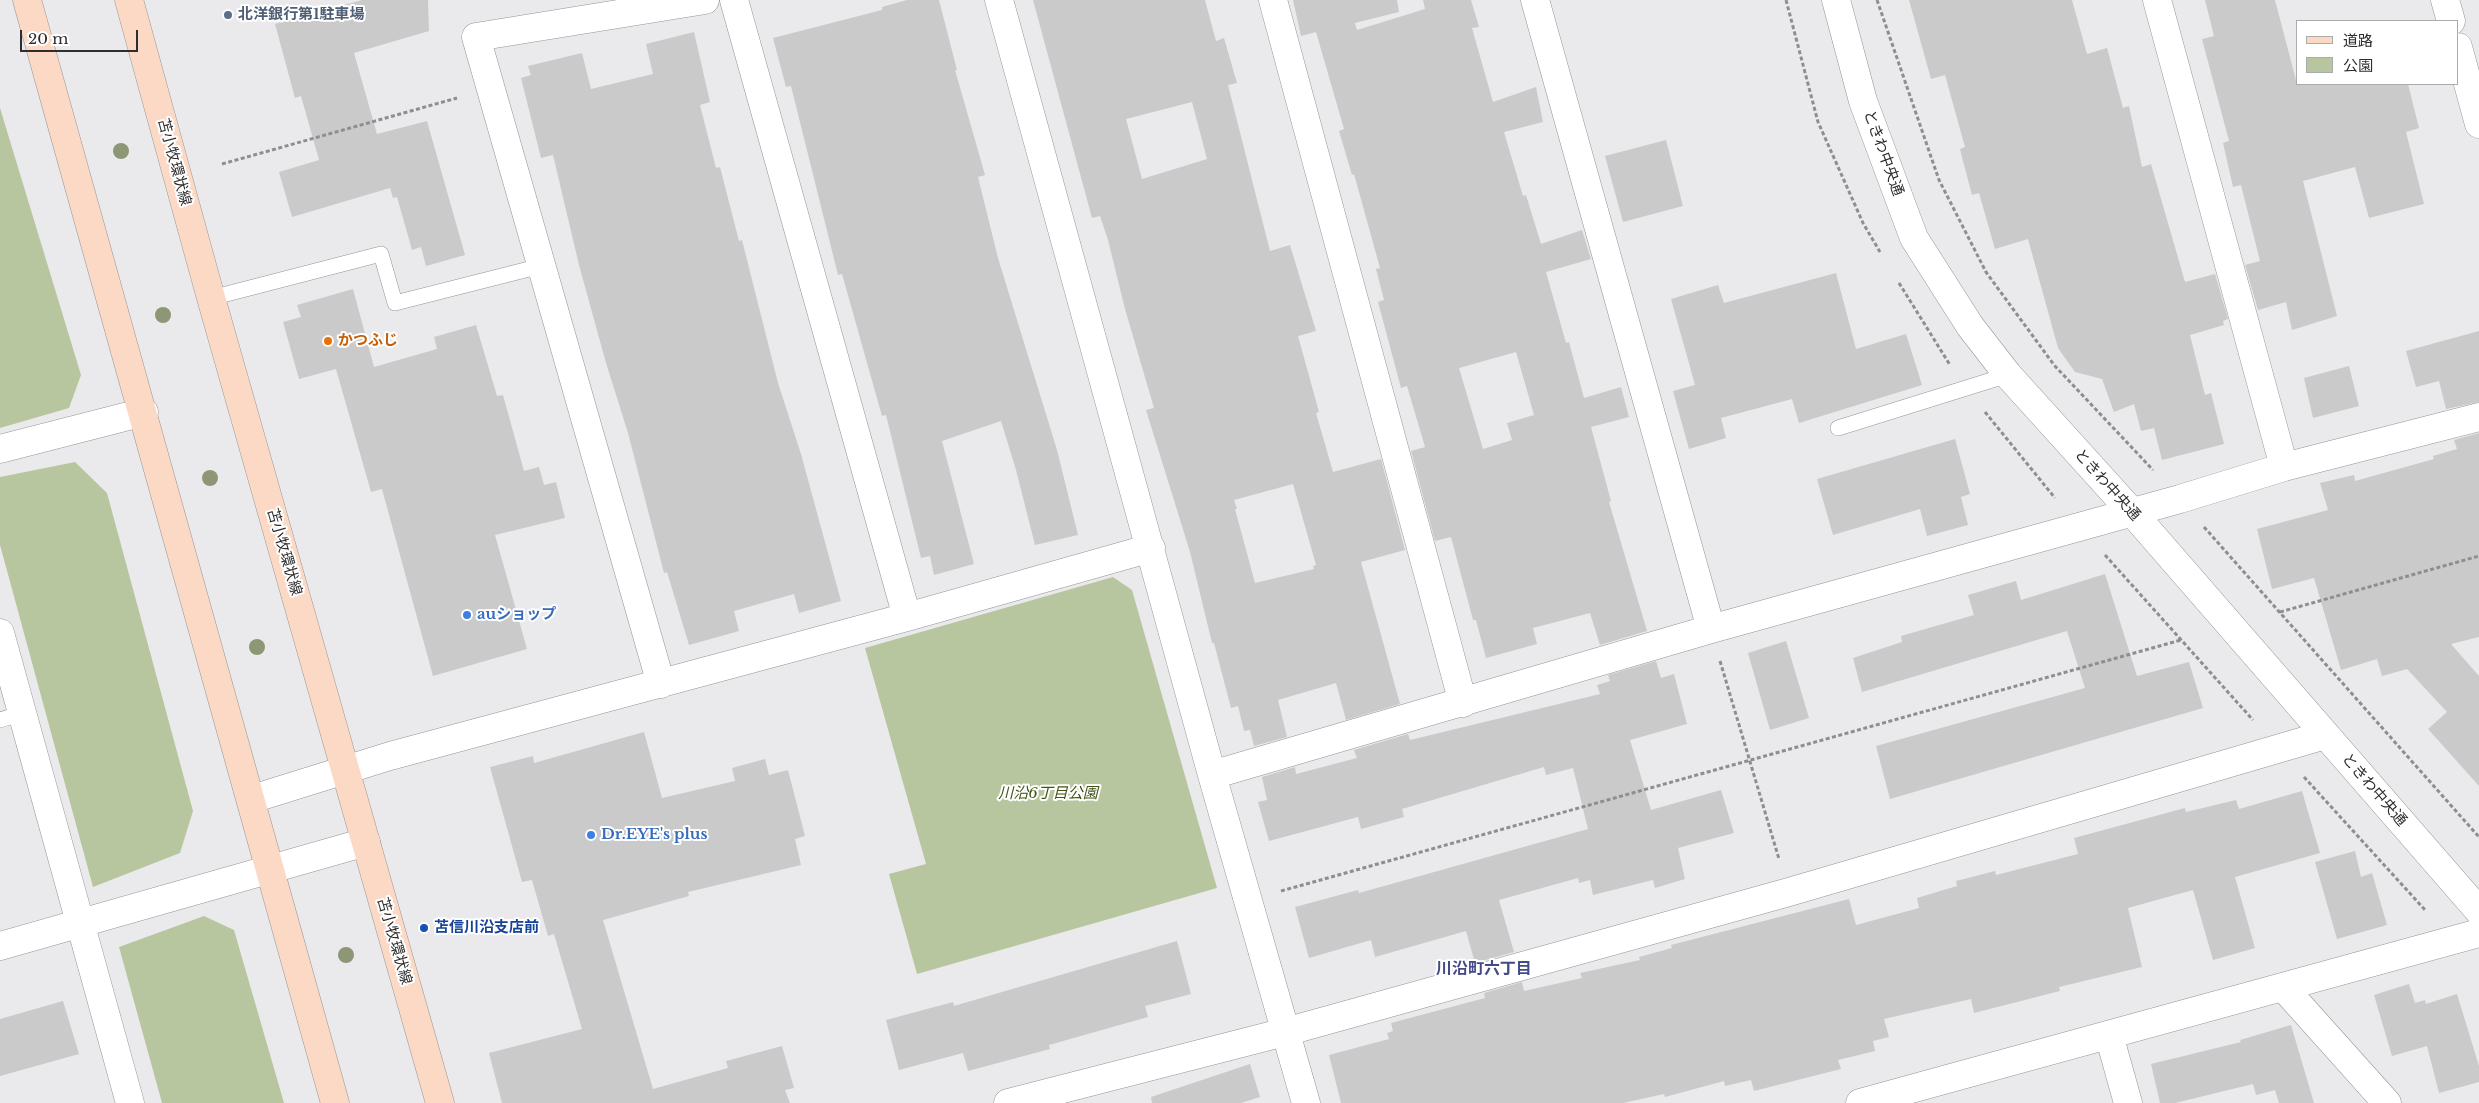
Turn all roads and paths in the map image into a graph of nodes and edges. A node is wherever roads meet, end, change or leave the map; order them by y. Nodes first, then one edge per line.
1 (27, 0) edge
2 (130, 0) edge
3 (705, 0) edge
4 (734, 0) edge
5 (999, 0) edge
6 (1273, 0) edge
7 (1535, 0) edge
8 (1836, 0) edge
9 (1877, 0) edge
10 (2157, 0) edge
11 (2445, 0) edge
12 (2451, 20) edge
13 (2459, 51) edge
14 (491, 88) junction
15 (2479, 124) edge
16 (222, 164) dead end
17 (542, 266) junction
18 (211, 298) junction
19 (2008, 375) junction
20 (144, 412) junction
21 (2479, 417) edge
22 (1838, 428) dead end
23 (0, 448) edge
24 (2284, 467) junction
25 (2180, 498) junction
26 (2131, 511) junction
27 (1151, 548) junction
28 (2479, 556) edge
29 (2280, 612) junction
30 (907, 618) junction
31 (1711, 629) junction
32 (0, 633) edge
33 (661, 684) junction
34 (1463, 703) junction
35 (11, 716) edge
36 (2325, 735) junction
37 (346, 769) junction
38 (1212, 775) junction
39 (252, 799) junction
40 (2479, 837) edge
41 (366, 842) junction
42 (271, 869) junction
43 (1789, 892) junction
44 (2479, 911) edge
45 (82, 922) junction
46 (2479, 933) edge
47 (0, 946) edge
48 (2283, 987) junction
49 (1286, 1032) junction
50 (2109, 1035) junction
51 (1037, 1099) edge
52 (130, 1103) edge
53 (336, 1103) edge
54 (440, 1103) edge
55 (1008, 1103) edge
56 (1306, 1103) edge
57 (1860, 1103) edge
58 (2128, 1103) edge
59 (2387, 1103) edge

1 - 20 main road
2 - 18 main road, 苫小牧環状線
3 - 14 street
4 - 30 street
5 - 27 street
6 - 34 street
7 - 31 street
8 - 19 street, ときわ中央通
9 - 25 path
10 - 24 street
11 - 12 street
13 - 15 street
14 - 16 path
14 - 17 street
17 - 18 lane
17 - 33 street
18 - 37 main road, 苫小牧環状線
19 - 22 lane
19 - 26 street, ときわ中央通
20 - 23 street
20 - 39 main road
21 - 24 street
24 - 25 street
25 - 26 street
25 - 29 path
26 - 31 street
26 - 36 street, ときわ中央通
27 - 30 street
27 - 38 street
28 - 29 path
29 - 40 path
30 - 33 street
31 - 34 street
31 - 43 path
32 - 35 street
33 - 37 street
34 - 38 street
35 - 45 street
36 - 43 street
36 - 44 street, ときわ中央通
37 - 39 street
37 - 41 main road, 苫小牧環状線
38 - 49 street
39 - 42 main road
41 - 42 street
41 - 54 main road, 苫小牧環状線
42 - 45 street
42 - 53 main road
43 - 49 street
45 - 47 street
45 - 52 street
46 - 48 street
48 - 50 street
48 - 59 street
49 - 51 street
49 - 56 street
50 - 57 street
50 - 58 street
51 - 55 street

